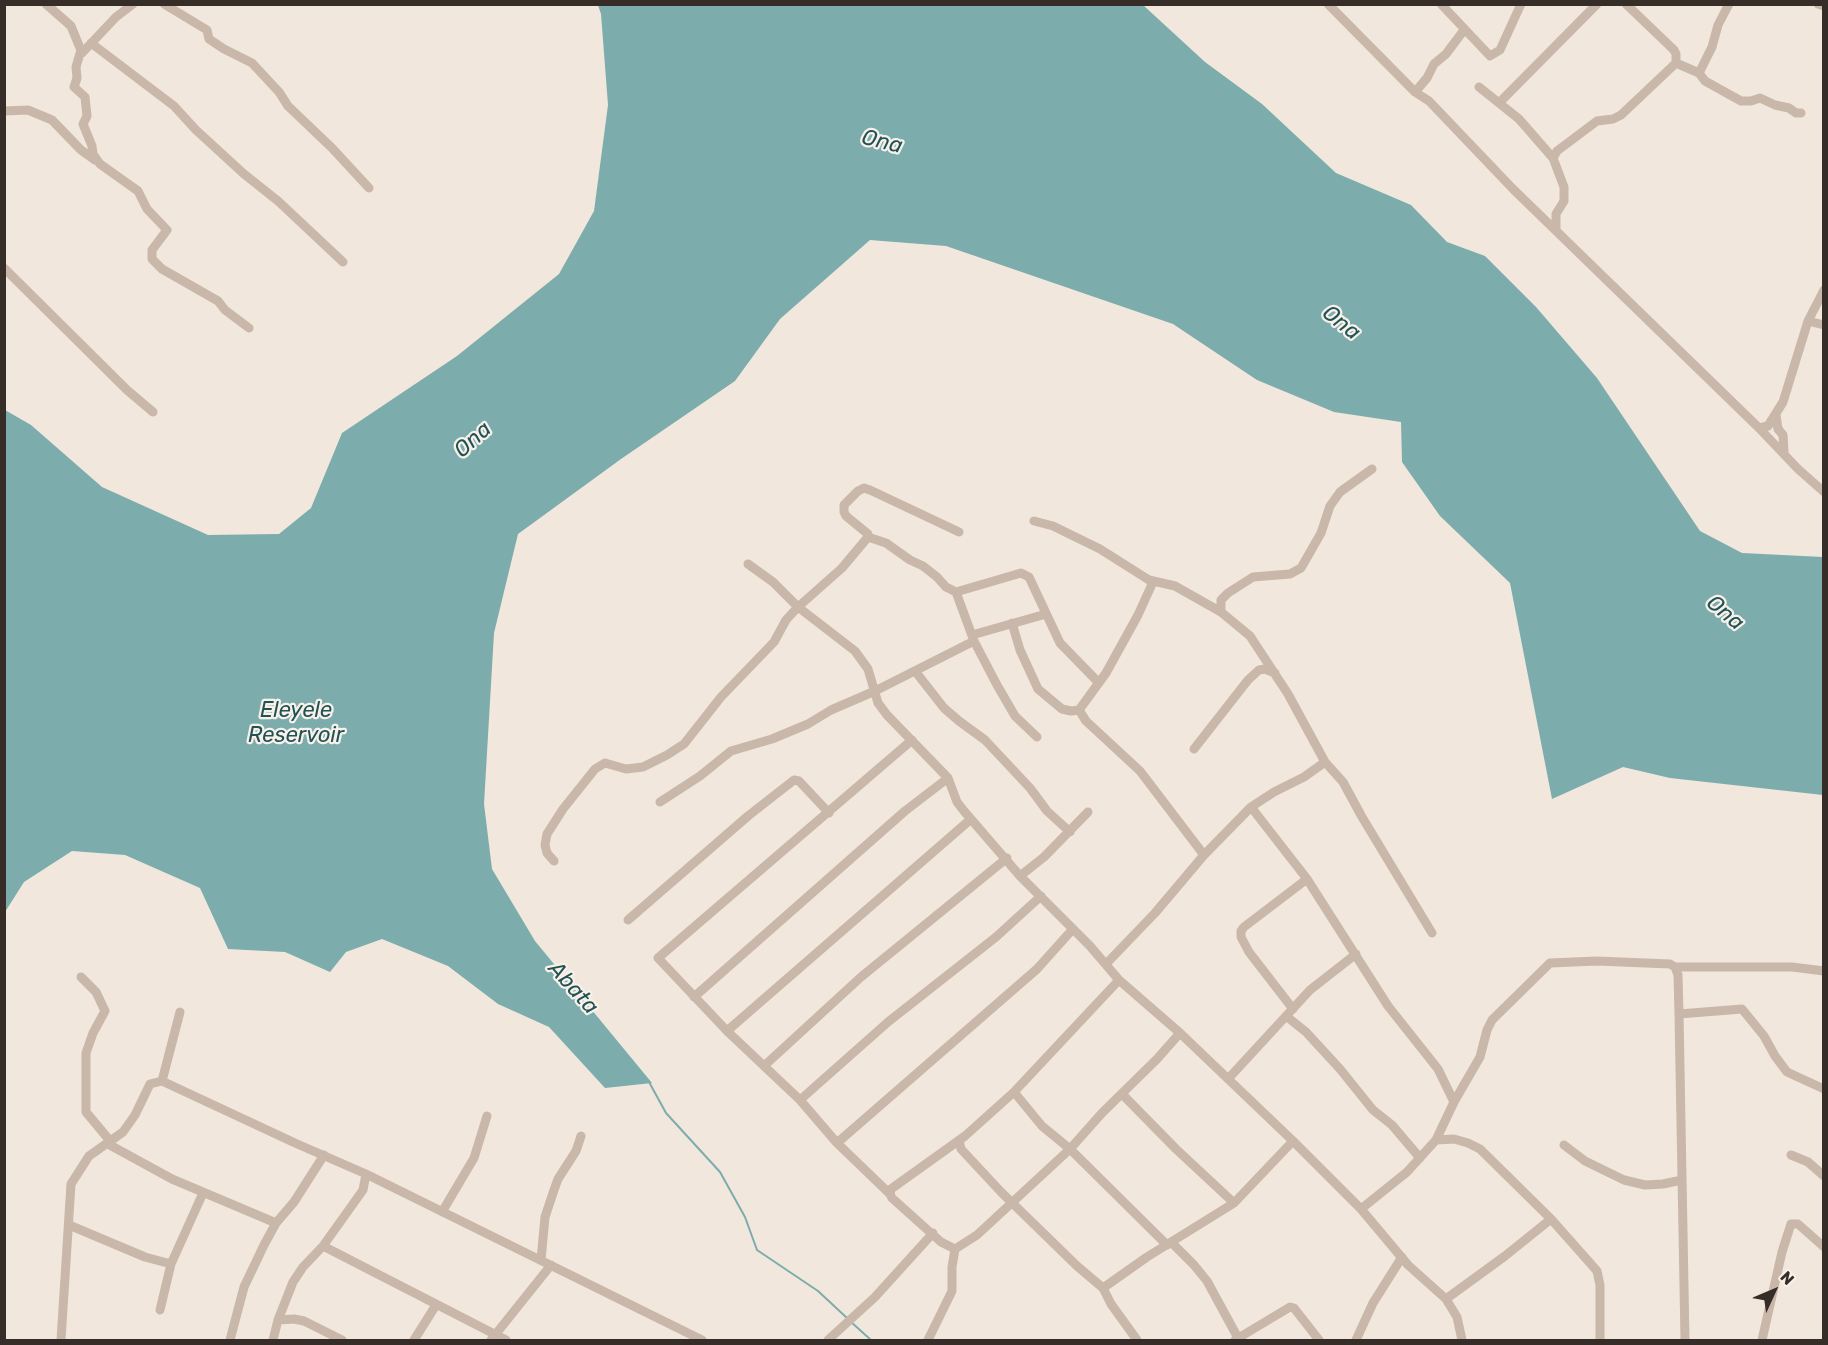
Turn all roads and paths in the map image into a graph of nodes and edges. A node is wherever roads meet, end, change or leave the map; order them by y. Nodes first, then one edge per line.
1 (46, 4) edge
2 (133, 4) edge
3 (164, 4) edge
4 (1328, 4) edge
5 (1441, 4) edge
6 (1521, 4) edge
7 (1597, 4) edge
8 (1626, 4) edge
9 (1729, 4) edge
10 (1818, 4) edge
11 (1824, 6) edge
12 (1464, 30) junction
13 (91, 43) junction
14 (81, 50) junction
15 (1676, 63) junction
16 (1699, 73) junction
17 (1479, 87) dead end
18 (1414, 92) junction
19 (1500, 103) junction
20 (4, 111) edge
21 (1801, 113) dead end
22 (1554, 158) junction
23 (96, 160) junction
24 (369, 188) dead end
25 (1556, 229) junction
26 (343, 262) dead end
27 (4, 268) edge
28 (1824, 290) edge
29 (1808, 321) junction
30 (1824, 325) edge
31 (249, 328) dead end
32 (153, 412) dead end
33 (1776, 415) junction
34 (1759, 428) junction
35 (1784, 452) junction
36 (1372, 469) dead end
37 (1824, 492) edge
38 (1034, 521) dead end
39 (959, 532) dead end
40 (868, 537) junction
41 (748, 564) dead end
42 (1153, 582) junction
43 (956, 592) junction
44 (798, 607) junction
45 (1221, 612) junction
46 (1046, 614) junction
47 (1012, 623) junction
48 (973, 638) junction
49 (915, 671) junction
50 (1275, 673) junction
51 (1099, 683) junction
52 (874, 691) junction
53 (1079, 710) junction
54 (1037, 737) dead end
55 (912, 740) junction
56 (1194, 749) dead end
57 (1325, 762) junction
58 (948, 778) junction
59 (660, 802) dead end
60 (1251, 807) junction
61 (1088, 812) dead end
62 (829, 813) junction
63 (971, 819) junction
64 (1070, 832) junction
65 (1204, 855) junction
66 (1007, 858) junction
67 (554, 861) dead end
68 (1020, 876) junction
69 (1307, 879) junction
70 (1041, 896) junction
71 (628, 920) dead end
72 (1072, 930) junction
73 (1432, 933) dead end
74 (1356, 954) junction
75 (1106, 964) junction
76 (1675, 967) junction
77 (1824, 970) edge
78 (81, 977) dead end
79 (1119, 980) junction
80 (694, 997) junction
81 (180, 1012) dead end
82 (1290, 1013) junction
83 (1679, 1014) junction
84 (727, 1031) junction
85 (1180, 1034) junction
86 (764, 1066) junction
87 (1228, 1079) junction
88 (162, 1081) junction
89 (1824, 1089) edge
90 (1014, 1092) junction
91 (1122, 1094) junction
92 (800, 1100) junction
93 (1454, 1102) junction
94 (487, 1116) dead end
95 (581, 1136) dead end
96 (960, 1140) junction
97 (1436, 1140) junction
98 (1293, 1141) junction
99 (110, 1143) junction
100 (837, 1143) junction
101 (1564, 1145) dead end
102 (1070, 1149) junction
103 (324, 1155) junction
104 (1791, 1155) dead end
105 (1420, 1158) junction
106 (366, 1174) junction
107 (1824, 1176) edge
108 (1682, 1180) junction
109 (203, 1193) junction
110 (890, 1194) junction
111 (1013, 1203) junction
112 (1234, 1203) junction
113 (1362, 1209) junction
114 (442, 1212) junction
115 (1551, 1219) junction
116 (276, 1223) junction
117 (69, 1225) junction
118 (933, 1233) junction
119 (1170, 1244) junction
120 (323, 1246) junction
121 (1824, 1247) edge
122 (955, 1249) junction
123 (1402, 1257) junction
124 (541, 1260) junction
125 (171, 1264) junction
126 (551, 1265) junction
127 (1103, 1288) junction
128 (1446, 1299) junction
129 (436, 1305) junction
130 (160, 1310) dead end
131 (278, 1320) junction
132 (493, 1338) edge
133 (1133, 1339) edge
134 (1237, 1339) edge
135 (697, 1340) edge
136 (61, 1341) edge
137 (230, 1341) edge
138 (273, 1341) edge
139 (342, 1341) edge
140 (414, 1341) edge
141 (506, 1341) edge
142 (828, 1341) edge
143 (928, 1341) edge
144 (1319, 1341) edge
145 (1356, 1341) edge
146 (1462, 1341) edge
147 (1600, 1341) edge
148 (1685, 1341) edge
149 (1762, 1341) edge

1 - 14 street
2 - 13 street
3 - 24 street
4 - 18 street
5 - 12 street
6 - 12 street
7 - 19 street
8 - 15 street
9 - 16 street
10 - 11 street
12 - 18 street
13 - 14 street
13 - 26 street
14 - 23 street
15 - 16 street
15 - 22 street
16 - 21 street
17 - 19 street
18 - 25 street
19 - 22 street
20 - 23 street
22 - 25 street
23 - 31 street
25 - 34 street
27 - 32 street
28 - 29 street
29 - 30 street
29 - 33 street
33 - 34 street
33 - 35 street
34 - 35 street
35 - 37 street
36 - 45 street
38 - 42 street
39 - 40 street
40 - 43 street
40 - 44 street
41 - 44 street
42 - 45 street
42 - 51 street
43 - 46 street
43 - 48 street
44 - 52 street
44 - 67 street
45 - 50 street
46 - 47 street
46 - 51 street
47 - 48 street
47 - 53 street
48 - 49 street
48 - 54 street
49 - 52 street
49 - 64 street
50 - 56 street
50 - 57 street
51 - 53 street
52 - 55 street
52 - 59 street
53 - 65 street
55 - 58 street
55 - 62 street
57 - 60 street
57 - 73 street
58 - 63 street
58 - 80 street
60 - 65 street
60 - 69 street
61 - 64 street
62 - 71 street
62 - 80 street
63 - 66 street
63 - 84 street
64 - 68 street
65 - 75 street
66 - 68 street
66 - 86 street
68 - 70 street
69 - 74 street
69 - 82 street
70 - 72 street
70 - 92 street
72 - 75 street
72 - 100 street
74 - 82 street
74 - 93 street
75 - 79 street
76 - 77 street
76 - 83 street
76 - 93 street
78 - 99 street
79 - 85 street
79 - 90 street
80 - 84 street
81 - 88 street
82 - 87 street
82 - 105 street
83 - 89 street
83 - 108 street
84 - 86 street
85 - 87 street
85 - 91 street
86 - 92 street
87 - 98 street
88 - 99 street
88 - 103 street
90 - 96 street
90 - 102 street
91 - 102 street
91 - 112 street
92 - 100 street
93 - 97 street
94 - 114 street
95 - 124 street
96 - 110 street
96 - 111 street
97 - 105 street
97 - 115 street
98 - 112 street
98 - 113 street
99 - 109 street
99 - 117 street
100 - 110 street
101 - 108 street
102 - 111 street
102 - 119 street
103 - 106 street
103 - 116 street
104 - 107 street
105 - 113 street
106 - 114 street
106 - 120 street
108 - 148 street
109 - 116 street
109 - 125 street
110 - 118 street
111 - 122 street
111 - 127 street
112 - 119 street
113 - 123 street
114 - 124 street
115 - 128 street
115 - 147 street
116 - 137 street
117 - 125 street
117 - 136 street
118 - 122 street
118 - 142 street
119 - 127 street
119 - 134 street
120 - 129 street
120 - 131 street
121 - 149 street
122 - 143 street
123 - 128 street
123 - 145 street
124 - 126 street
125 - 130 street
126 - 132 street
126 - 135 street
127 - 133 street
128 - 146 street
129 - 132 street
129 - 140 street
131 - 138 street
131 - 139 street
132 - 141 street
134 - 144 street

